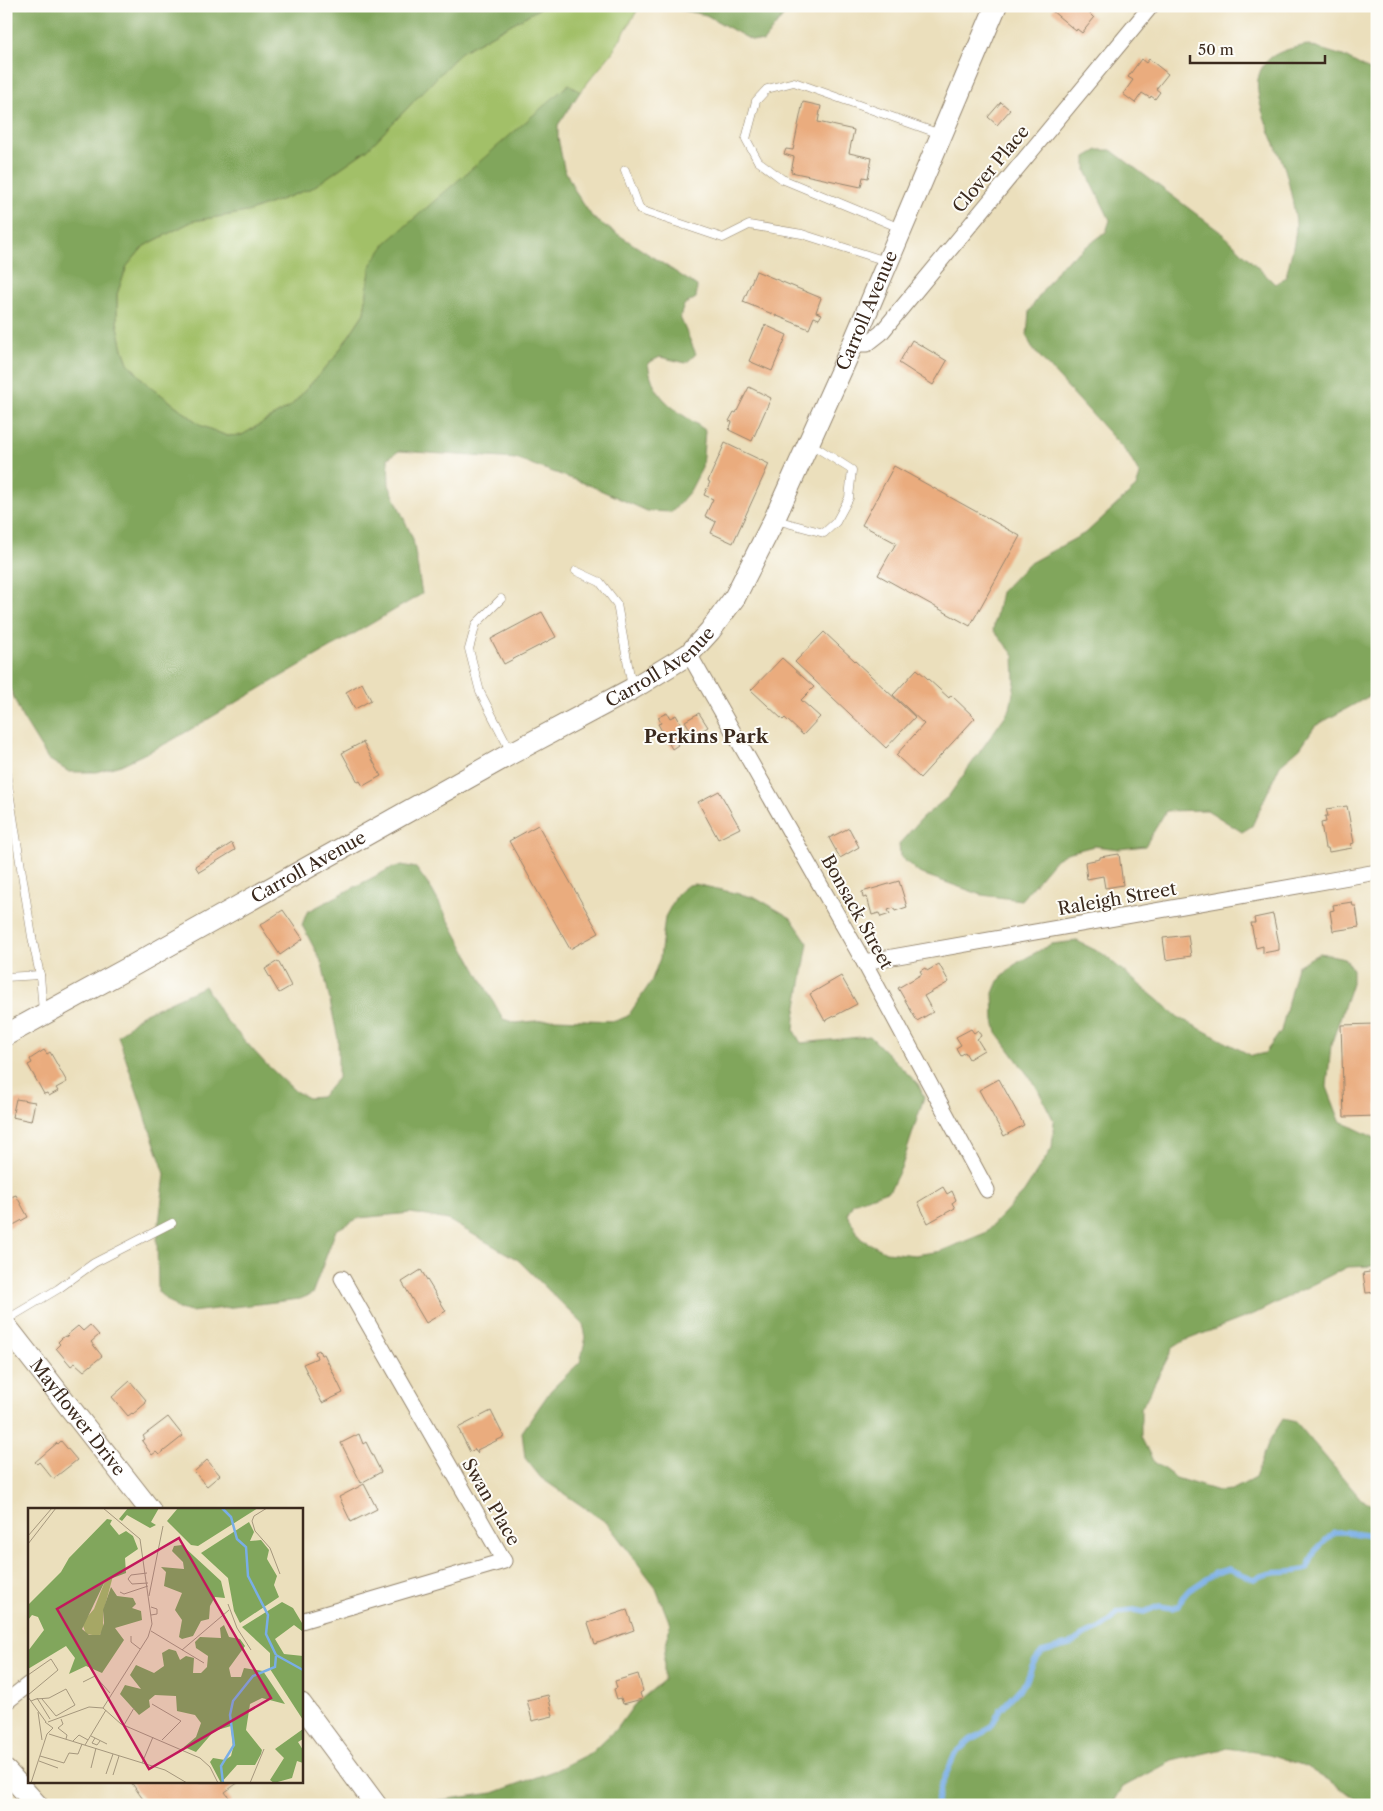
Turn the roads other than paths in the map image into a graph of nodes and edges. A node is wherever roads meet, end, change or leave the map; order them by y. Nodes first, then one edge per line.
1 (996, 6) edge
2 (1152, 6) edge
3 (941, 135) junction
4 (625, 170) dead end
5 (902, 229) junction
6 (888, 262) junction
7 (853, 344) junction
8 (809, 443) junction
9 (774, 520) junction
10 (576, 571) dead end
11 (501, 599) dead end
12 (689, 654) junction
13 (632, 689) junction
14 (512, 754) junction
15 (6, 773) edge
16 (1377, 872) edge
17 (864, 962) junction
18 (40, 975) junction
19 (6, 977) edge
20 (44, 1015) junction
21 (6, 1035) edge
22 (988, 1190) dead end
23 (172, 1223) dead end
24 (342, 1278) dead end
25 (6, 1320) edge
26 (6, 1326) edge
27 (148, 1508) edge
28 (302, 1621) edge
29 (28, 1685) edge
30 (6, 1702) edge
31 (302, 1705) edge
32 (6, 1771) edge
33 (37, 1805) edge
34 (376, 1805) edge

1 - 3 street, Carroll Avenue
2 - 7 street, Clover Place
3 - 5 street, Carroll Avenue
3 - 5 lane
4 - 6 lane
5 - 6 street, Carroll Avenue
6 - 7 street, Carroll Avenue
7 - 8 street, Carroll Avenue
8 - 9 street, Carroll Avenue
8 - 9 lane
9 - 12 street, Carroll Avenue
10 - 13 lane
11 - 14 lane
12 - 13 street, Carroll Avenue
12 - 17 street, Bonsack Street
13 - 14 street, Carroll Avenue
14 - 20 street, Carroll Avenue
15 - 18 lane
16 - 17 street, Raleigh Street
17 - 22 street, Bonsack Street
18 - 19 lane
18 - 20 lane
20 - 21 street, Carroll Avenue
23 - 25 lane
24 - 28 street, Swan Place
26 - 27 street, Mayflower Drive
29 - 30 street
31 - 34 street
32 - 33 street

